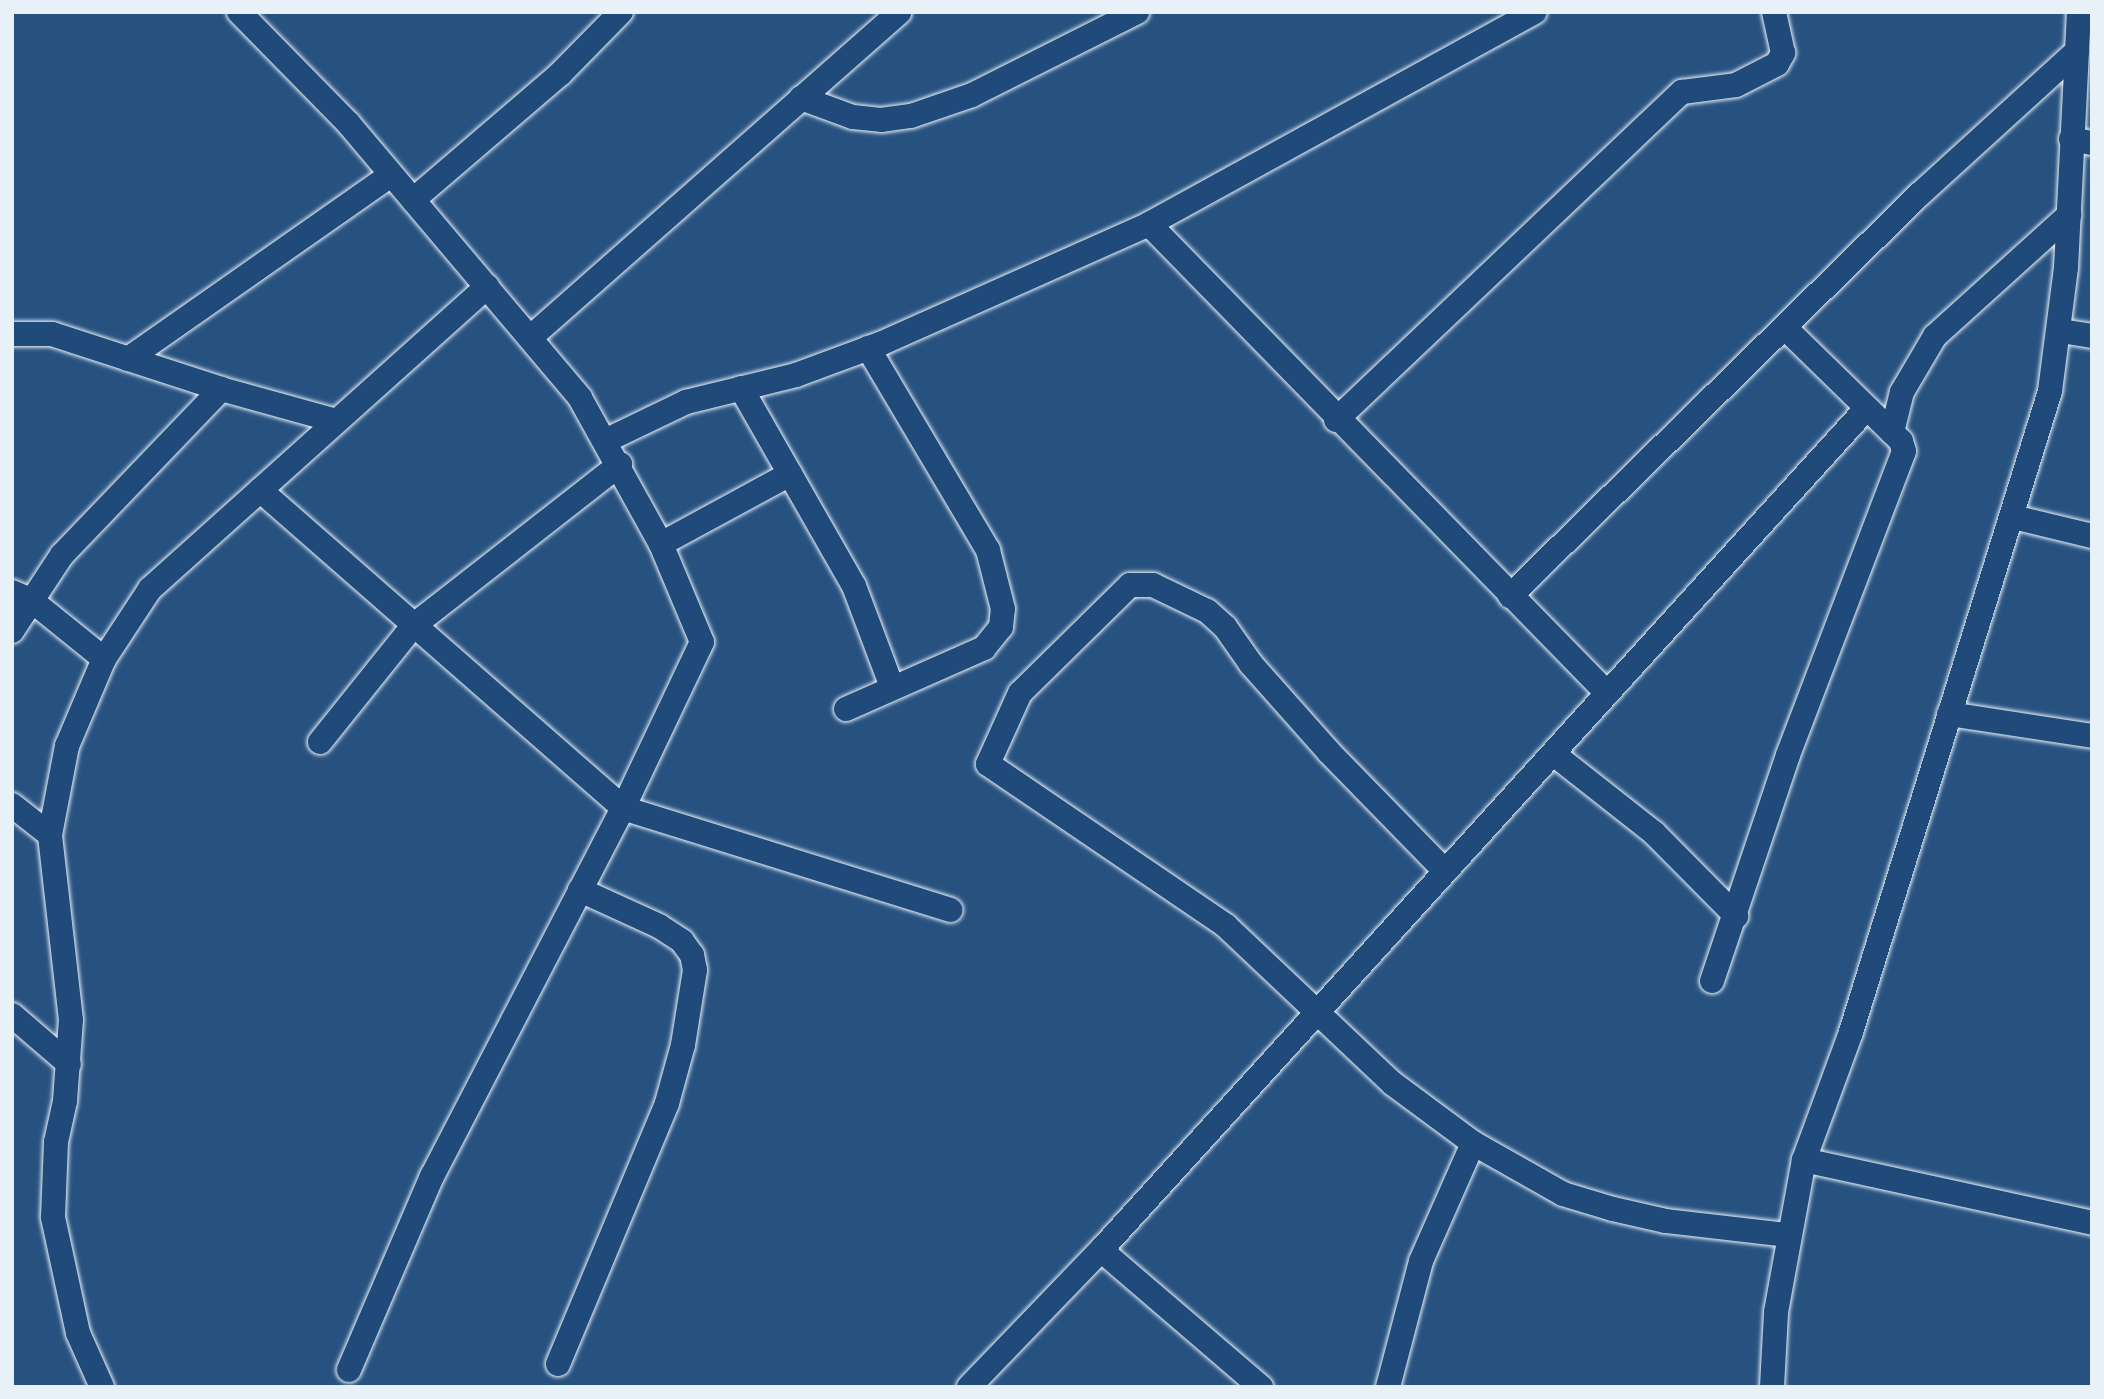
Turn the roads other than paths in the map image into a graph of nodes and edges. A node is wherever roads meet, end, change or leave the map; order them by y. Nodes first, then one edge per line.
1 (239, 12) edge
2 (621, 12) edge
3 (899, 12) edge
4 (1137, 12) edge
5 (1534, 12) edge
6 (1774, 12) edge
7 (2079, 12) edge
8 (2077, 51) junction
9 (801, 98) junction
10 (2081, 141) edge
11 (391, 175) junction
12 (413, 200) junction
13 (2069, 215) junction
14 (1149, 224) junction
15 (487, 287) junction
16 (1784, 327) junction
17 (19, 328) edge
18 (2061, 331) junction
19 (2092, 336) edge
20 (531, 337) junction
21 (868, 348) junction
22 (128, 359) junction
23 (741, 388) junction
24 (220, 389) junction
25 (1866, 409) junction
26 (1336, 420) junction
27 (336, 421) junction
28 (1892, 432) junction
29 (607, 440) junction
30 (620, 464) junction
31 (790, 474) junction
32 (260, 490) junction
33 (2013, 517) junction
34 (2092, 536) edge
35 (661, 544) junction
36 (21, 596) edge
37 (1510, 596) junction
38 (413, 626) junction
39 (12, 631) edge
40 (104, 659) junction
41 (892, 687) junction
42 (1607, 693) junction
43 (846, 709) dead end
44 (1949, 714) junction
45 (2092, 736) edge
46 (320, 742) dead end
47 (1555, 755) junction
48 (12, 806) edge
49 (623, 808) junction
50 (50, 835) junction
51 (1446, 871) junction
52 (580, 890) junction
53 (950, 911) dead end
54 (1736, 916) junction
55 (1712, 981) dead end
56 (1316, 1012) junction
57 (12, 1015) edge
58 (69, 1065) junction
59 (1473, 1143) junction
60 (1804, 1160) junction
61 (2092, 1223) edge
62 (1787, 1235) junction
63 (1101, 1250) junction
64 (558, 1364) dead end
65 (349, 1370) dead end
66 (102, 1387) edge
67 (969, 1387) edge
68 (1261, 1387) edge
69 (1388, 1387) edge
70 (1772, 1387) edge

1 - 11 street
2 - 12 street
3 - 9 street
4 - 9 street
5 - 14 street
6 - 26 street
7 - 8 street
8 - 10 street
8 - 16 street
9 - 20 street
10 - 13 street
11 - 12 street
11 - 22 street
12 - 15 street
13 - 18 street
13 - 28 street
14 - 21 street
14 - 26 street
15 - 20 street
15 - 27 street
16 - 25 street
16 - 37 street
17 - 22 street
18 - 19 street
18 - 33 street
20 - 29 street
21 - 23 street
21 - 41 street
22 - 24 street
23 - 29 street
23 - 31 street
24 - 27 street
24 - 36 street
25 - 28 street
25 - 42 street
26 - 37 street
27 - 32 street
28 - 54 street
29 - 30 street
30 - 35 street
30 - 38 street
31 - 35 street
31 - 41 street
32 - 38 street
32 - 40 street
33 - 34 street
33 - 44 street
35 - 49 street
36 - 39 street
36 - 40 street
37 - 42 street
38 - 46 street
38 - 49 street
40 - 50 street
41 - 43 street
42 - 47 street
44 - 45 street
44 - 60 street
47 - 51 street
47 - 54 street
48 - 50 street
49 - 52 street
49 - 53 street
50 - 58 street
51 - 56 street
51 - 56 street
52 - 64 street
52 - 65 street
54 - 55 street
56 - 59 street
56 - 63 street
57 - 58 street
58 - 66 street
59 - 62 street
59 - 69 street
60 - 61 street
60 - 62 street
62 - 70 street
63 - 67 street
63 - 68 street

